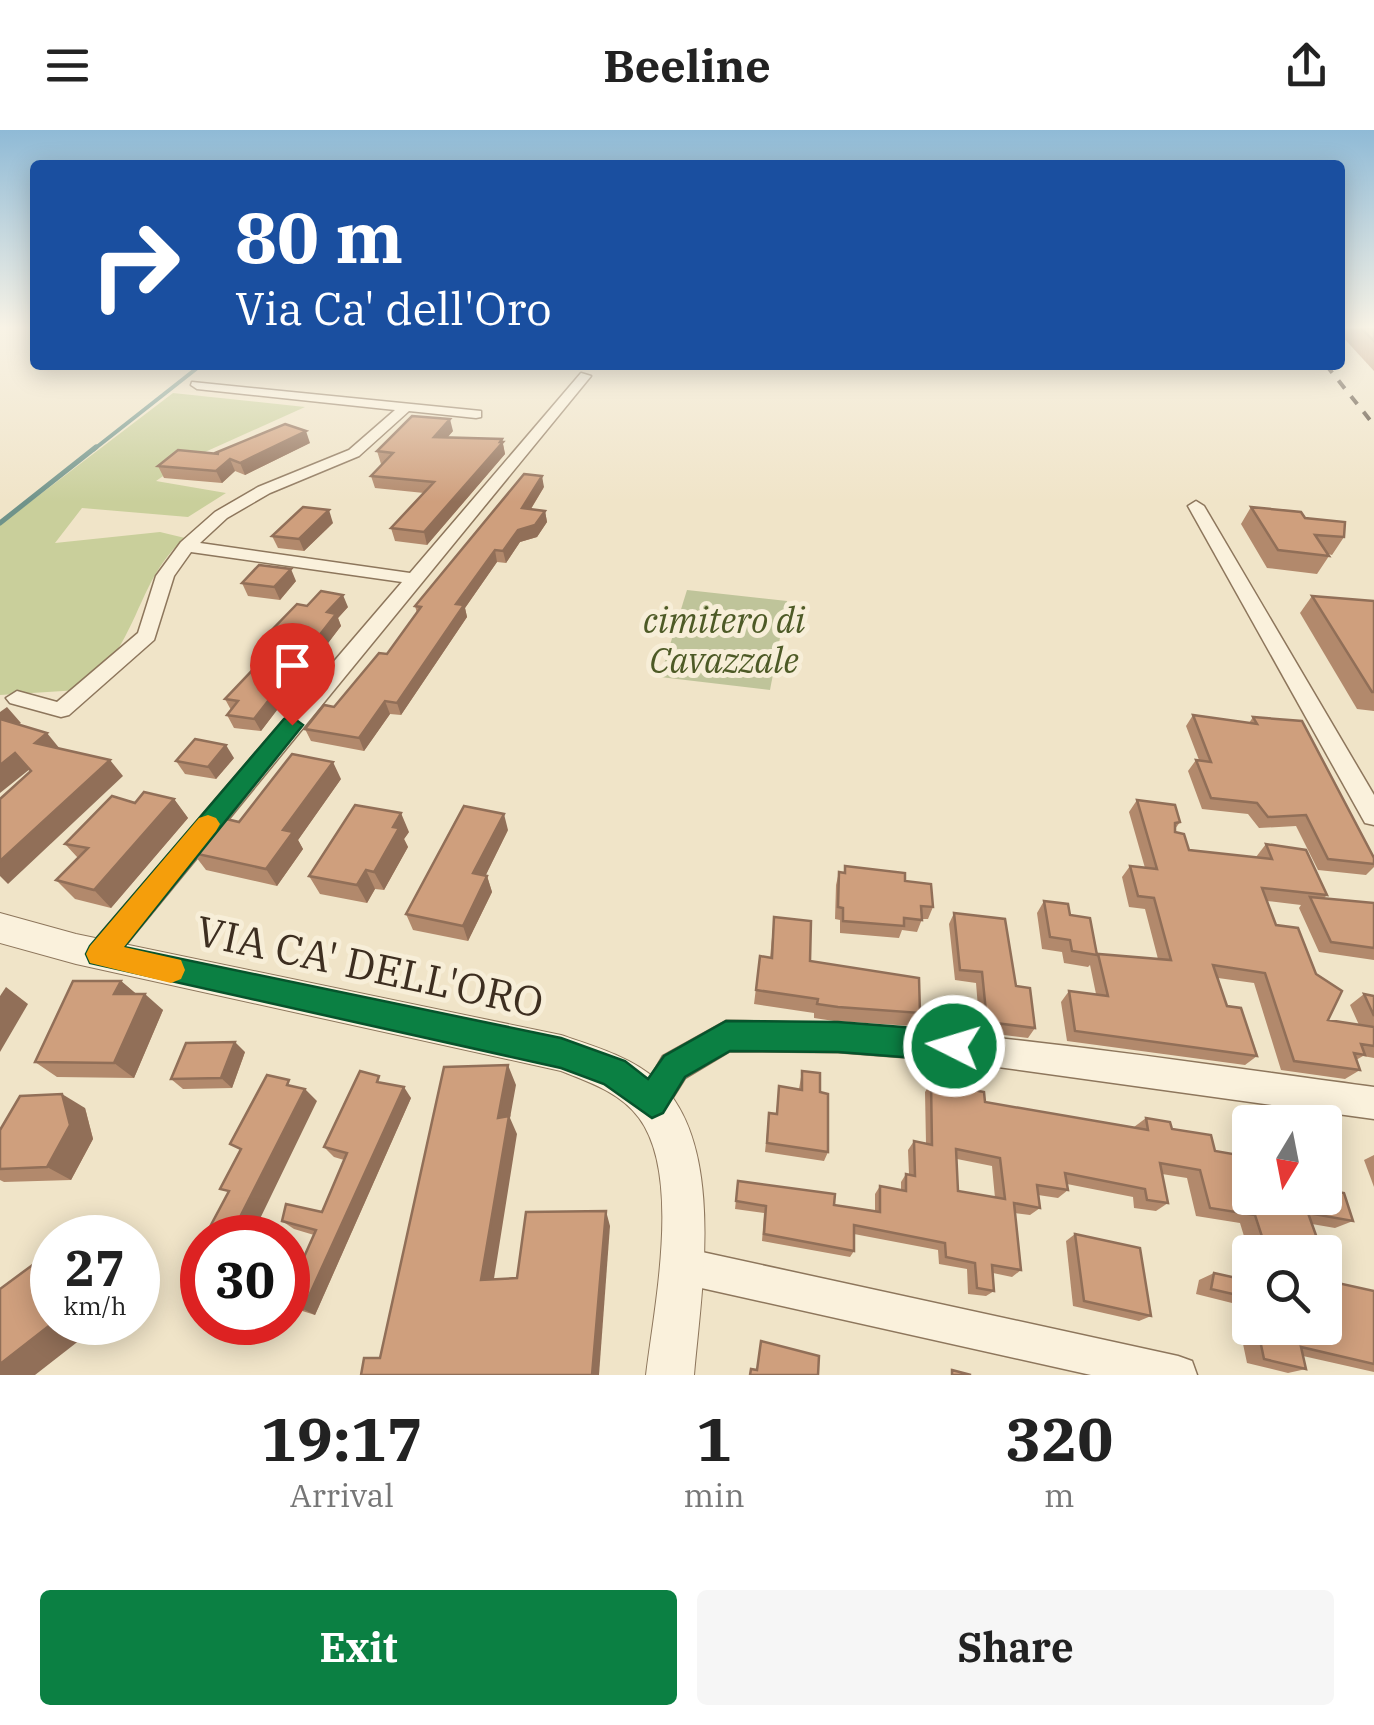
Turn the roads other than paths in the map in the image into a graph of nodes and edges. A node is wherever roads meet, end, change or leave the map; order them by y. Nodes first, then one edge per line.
1 (207, 386) edge
2 (577, 386) edge
3 (406, 407) junction
4 (476, 414) dead end
5 (1196, 506) dead end
6 (187, 546) junction
7 (415, 579) junction
8 (17, 698) dead end
9 (1374, 816) edge
10 (0, 928) edge
11 (100, 954) junction
12 (652, 1102) junction
13 (1374, 1103) edge
14 (679, 1266) junction
15 (670, 1375) edge
16 (1178, 1375) edge

1 - 3 street
2 - 7 street
3 - 4 street
3 - 6 street
5 - 9 street
6 - 7 street
6 - 8 street
7 - 11 street
10 - 11 street, VIA CA' DELL'ORO
11 - 12 street, VIA CA' DELL'ORO
12 - 13 street
12 - 14 street
14 - 15 street
14 - 16 street

